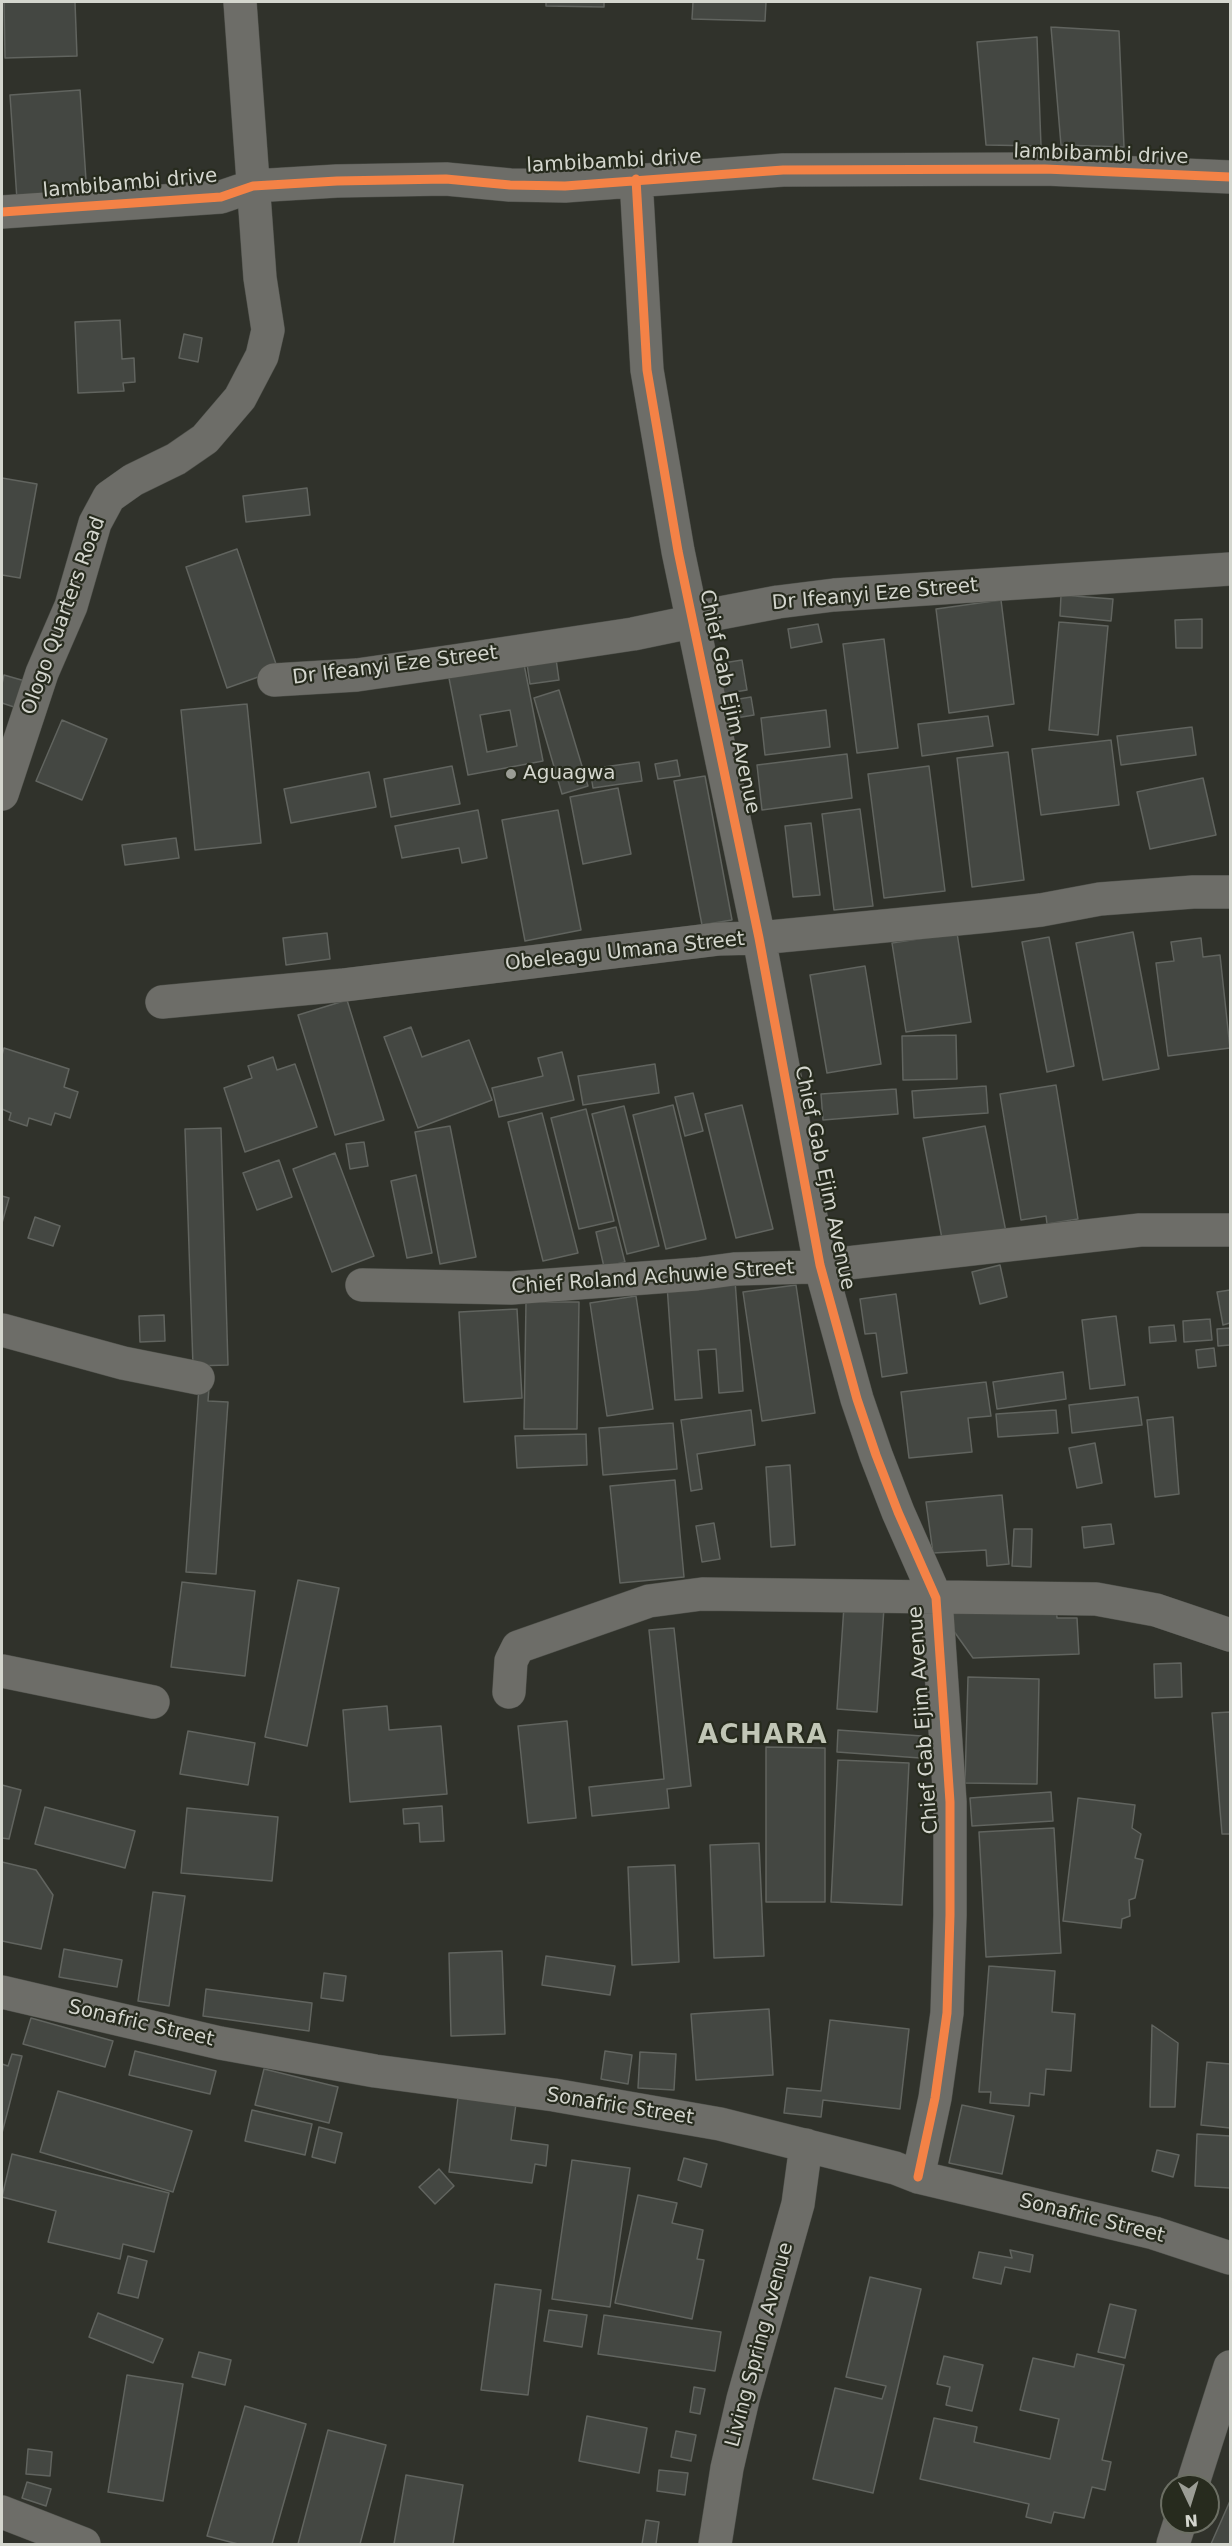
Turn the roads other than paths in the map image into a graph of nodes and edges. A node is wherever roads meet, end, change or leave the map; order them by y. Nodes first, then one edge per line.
1 (240, 2) edge
2 (1230, 177) edge
3 (636, 179) junction
4 (254, 186) junction
5 (2, 212) edge
6 (1230, 569) edge
7 (694, 618) junction
8 (274, 680) dead end
9 (2, 794) edge
10 (1230, 892) edge
11 (759, 938) junction
12 (162, 1002) dead end
13 (1230, 1230) edge
14 (820, 1265) junction
15 (362, 1285) dead end
16 (2, 1330) edge
17 (198, 1378) dead end
18 (936, 1598) junction
19 (1230, 1635) edge
20 (2, 1671) edge
21 (509, 1692) dead end
22 (153, 1702) dead end
23 (2, 1992) edge
24 (806, 2145) junction
25 (918, 2177) junction
26 (1230, 2258) edge
27 (1230, 2367) edge
28 (1195, 2474) edge
29 (2, 2512) edge
30 (84, 2544) edge
31 (715, 2544) edge

1 - 4 street, Ologo Quarters Road
2 - 3 street, lambibambi drive
3 - 4 street, lambibambi drive
3 - 7 street, Chief Gab Ejim Avenue
4 - 5 street, lambibambi drive
4 - 9 street, Ologo Quarters Road
6 - 7 street, Dr Ifeanyi Eze Street
7 - 8 street, Dr Ifeanyi Eze Street
7 - 11 street, Chief Gab Ejim Avenue
10 - 11 street, Obeleagu Umana Street
11 - 12 street, Obeleagu Umana Street
11 - 14 street, Chief Gab Ejim Avenue
13 - 14 street, Chief Roland Achuwie Street
14 - 15 street, Chief Roland Achuwie Street
14 - 18 street, Chief Gab Ejim Avenue
16 - 17 street
18 - 19 street
18 - 21 street
18 - 25 street, Chief Gab Ejim Avenue
20 - 22 street
23 - 24 street, Sonafric Street
24 - 25 street, Sonafric Street
24 - 31 street, Living Spring Avenue
25 - 26 street, Sonafric Street
27 - 28 street
29 - 30 street

